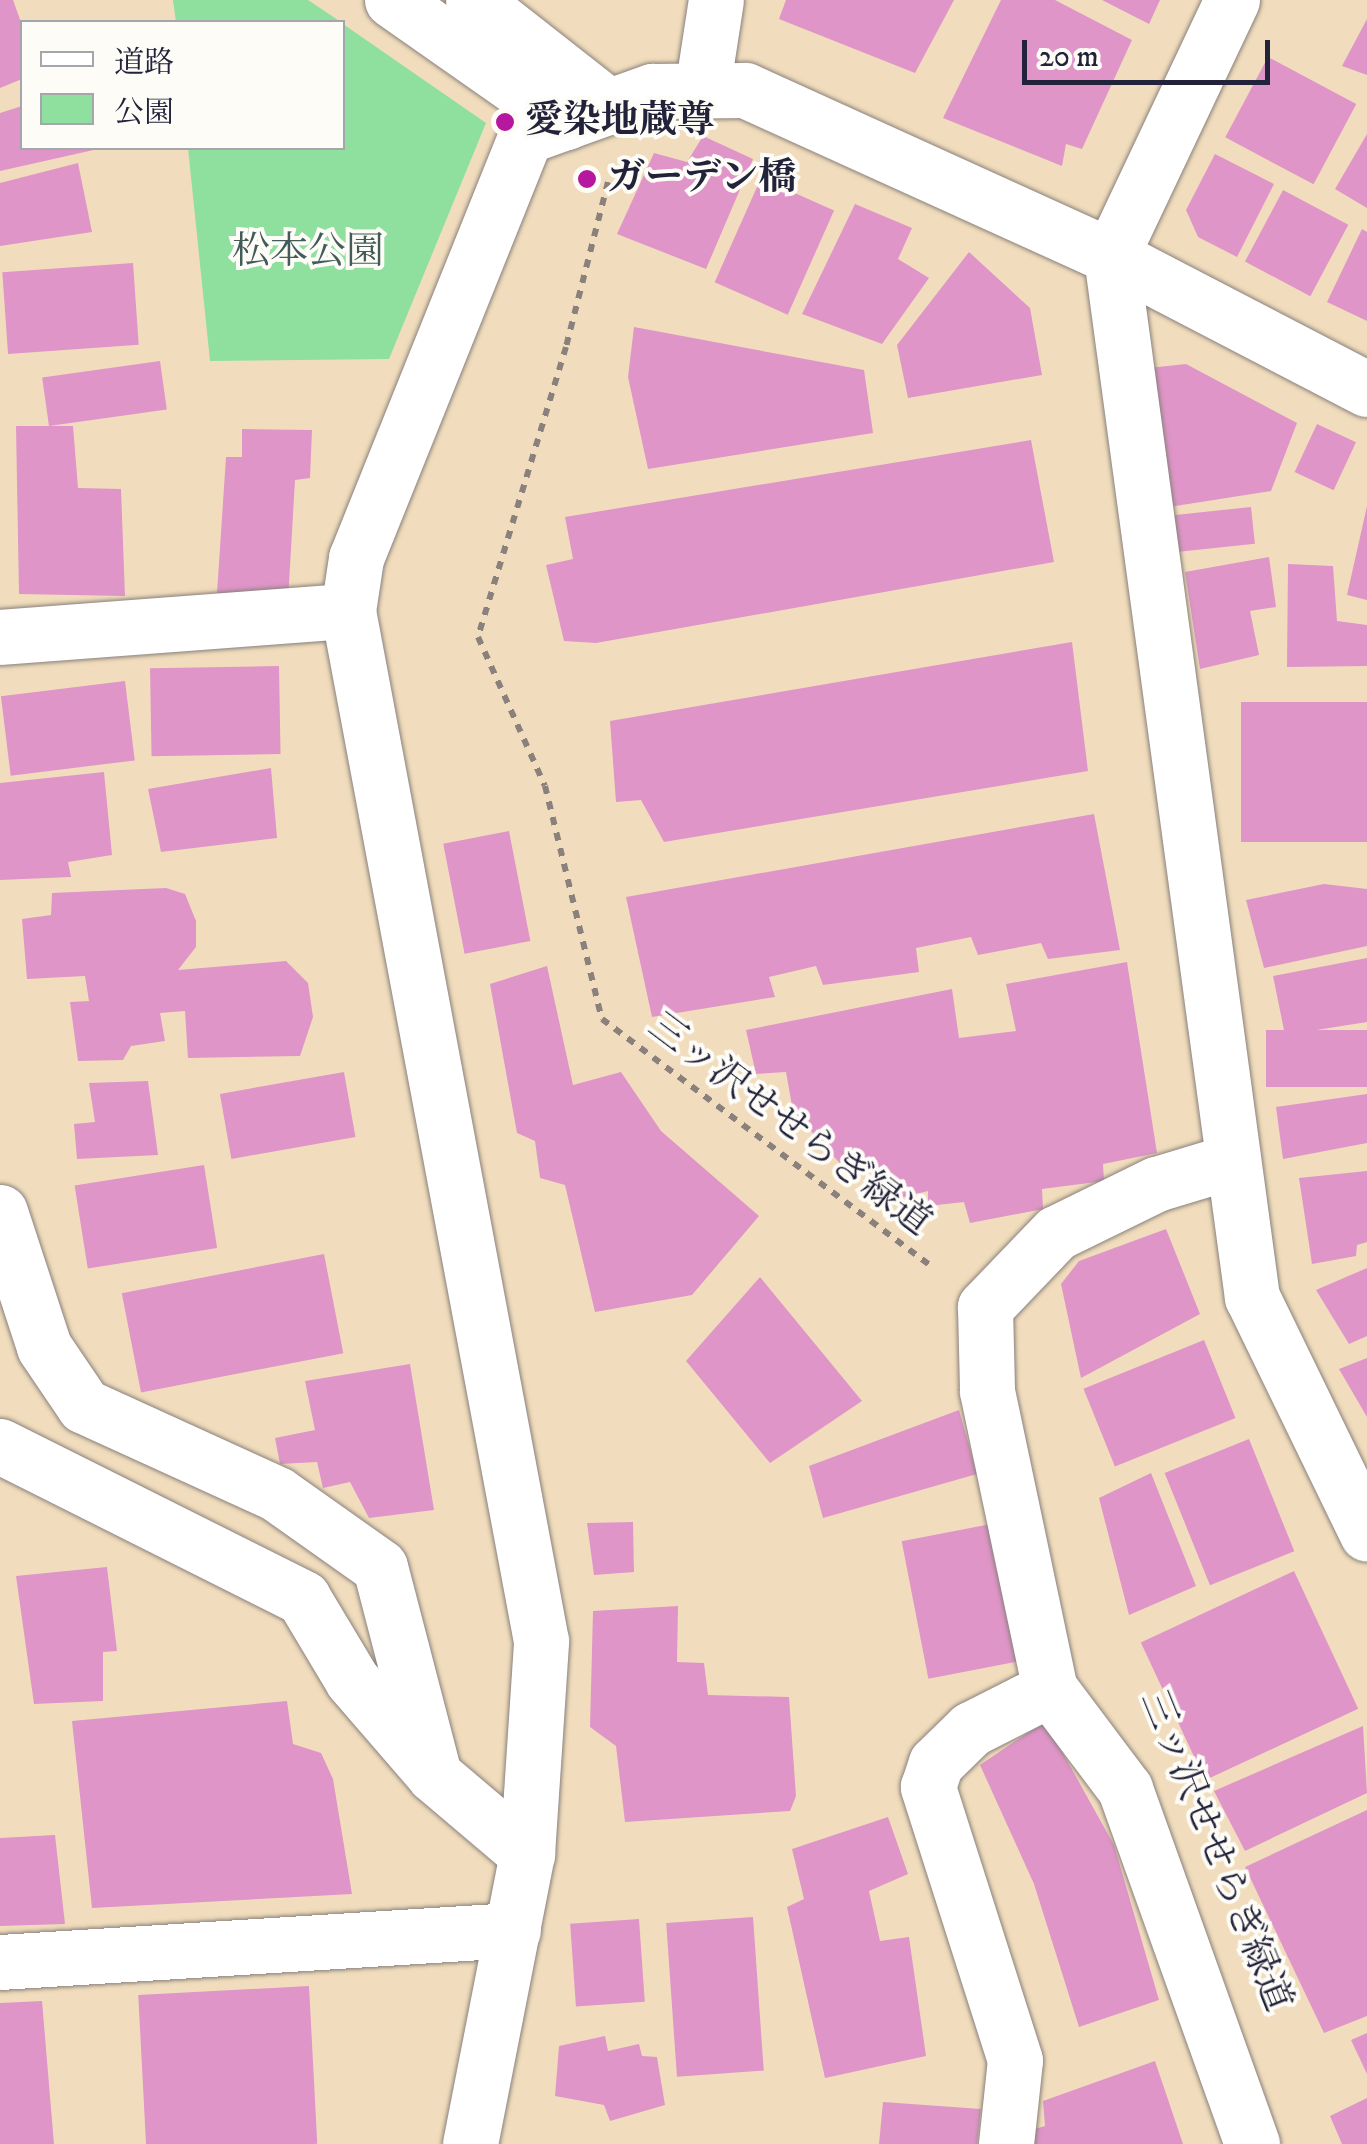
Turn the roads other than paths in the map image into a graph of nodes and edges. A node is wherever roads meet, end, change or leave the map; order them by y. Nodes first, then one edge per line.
1 (392, 0) edge
2 (473, 0) edge
3 (716, 0) edge
4 (1232, 0) edge
5 (702, 90) junction
6 (601, 109) junction
7 (1111, 256) junction
8 (1367, 388) edge
9 (348, 611) junction
10 (0, 637) edge
11 (1230, 1162) junction
12 (0, 1212) edge
13 (0, 1446) edge
14 (1367, 1534) edge
15 (1050, 1690) junction
16 (434, 1775) junction
17 (527, 1854) junction
18 (513, 1930) junction
19 (0, 1962) edge
20 (470, 2144) edge
21 (1006, 2144) edge
22 (1252, 2144) edge

1 - 6 street
2 - 6 street
3 - 5 street
4 - 7 street
5 - 6 street
5 - 7 street
6 - 9 street
7 - 8 street
7 - 11 street
9 - 10 street
9 - 17 street
11 - 14 street
11 - 15 street
12 - 16 street
13 - 16 street
15 - 21 street
15 - 22 street
16 - 17 street
17 - 18 street
18 - 19 street
18 - 20 street

